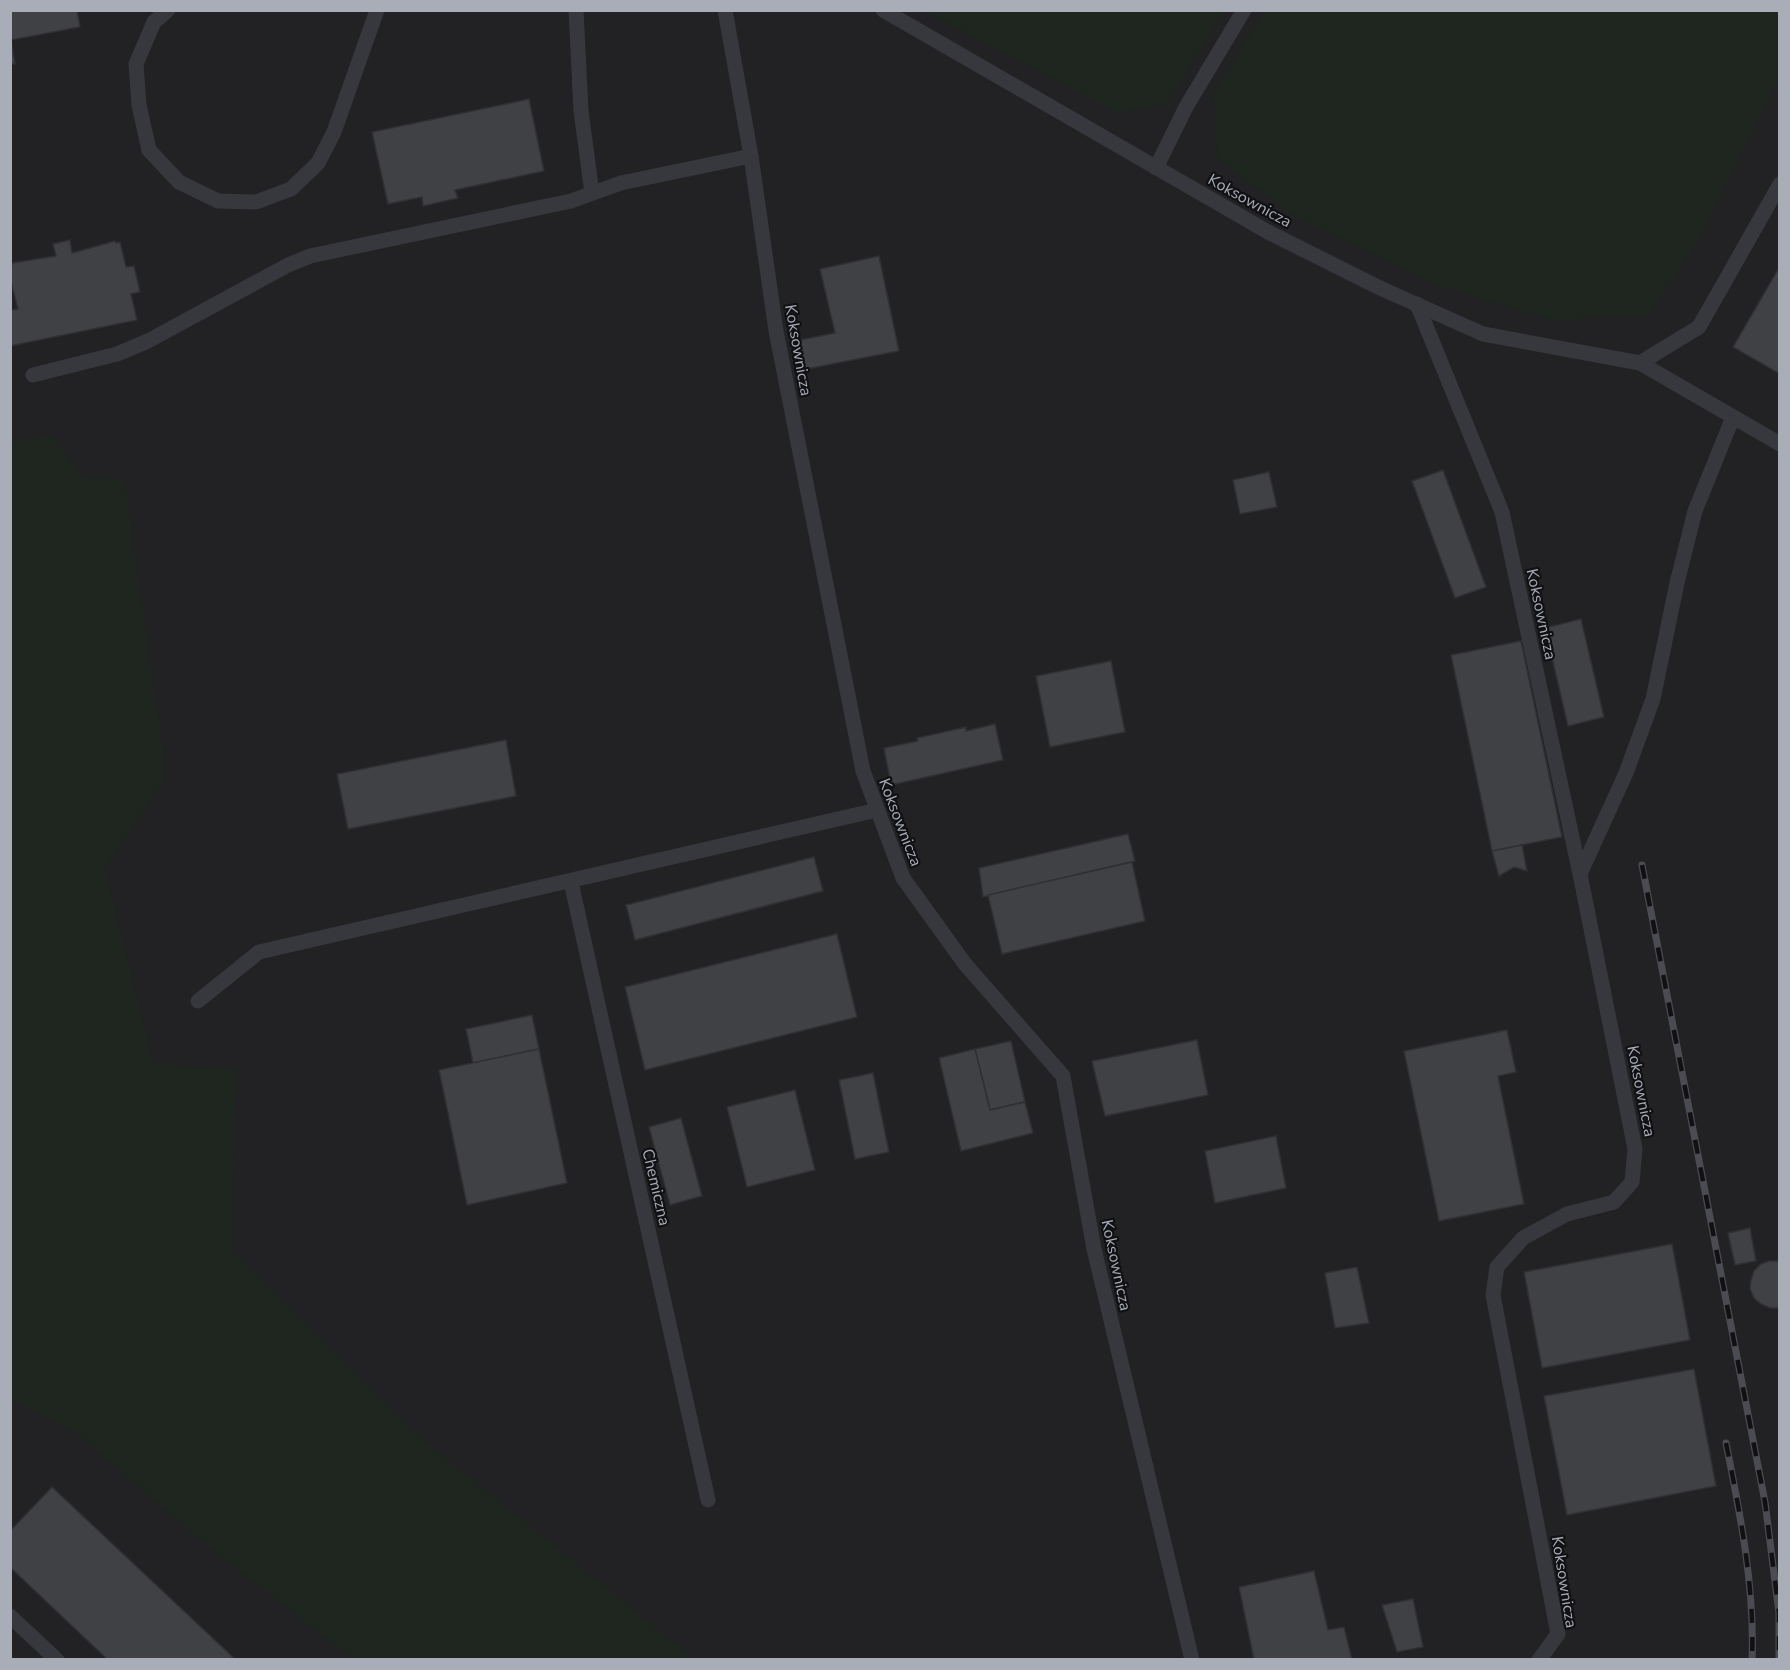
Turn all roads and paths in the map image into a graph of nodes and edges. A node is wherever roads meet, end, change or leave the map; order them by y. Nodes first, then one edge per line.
1 (168, 10) edge
2 (377, 10) edge
3 (576, 10) edge
4 (725, 10) edge
5 (883, 10) edge
6 (1244, 10) edge
7 (751, 156) junction
8 (1156, 168) junction
9 (1779, 184) edge
10 (592, 193) junction
11 (1417, 304) junction
12 (1640, 363) junction
13 (33, 375) dead end
14 (1733, 417) junction
15 (1779, 444) edge
16 (877, 810) junction
17 (1580, 874) junction
18 (571, 882) junction
19 (198, 1000) dead end
20 (708, 1500) dead end
21 (10, 1616) edge
22 (57, 1659) edge
23 (1192, 1659) edge
24 (1539, 1659) edge

1 - 2 lane
3 - 10 lane
4 - 7 lane, Koksownicza
5 - 8 lane, Koksownicza
6 - 8 lane
7 - 10 lane
7 - 16 lane, Koksownicza
8 - 11 lane, Koksownicza
9 - 12 lane
10 - 13 lane
11 - 12 lane, Koksownicza
11 - 17 lane, Koksownicza
12 - 14 lane, Koksownicza
14 - 15 lane, Koksownicza
14 - 17 lane
16 - 18 lane
16 - 23 lane, Koksownicza
17 - 24 lane, Koksownicza
18 - 19 lane
18 - 20 lane, Chemiczna
21 - 22 lane

